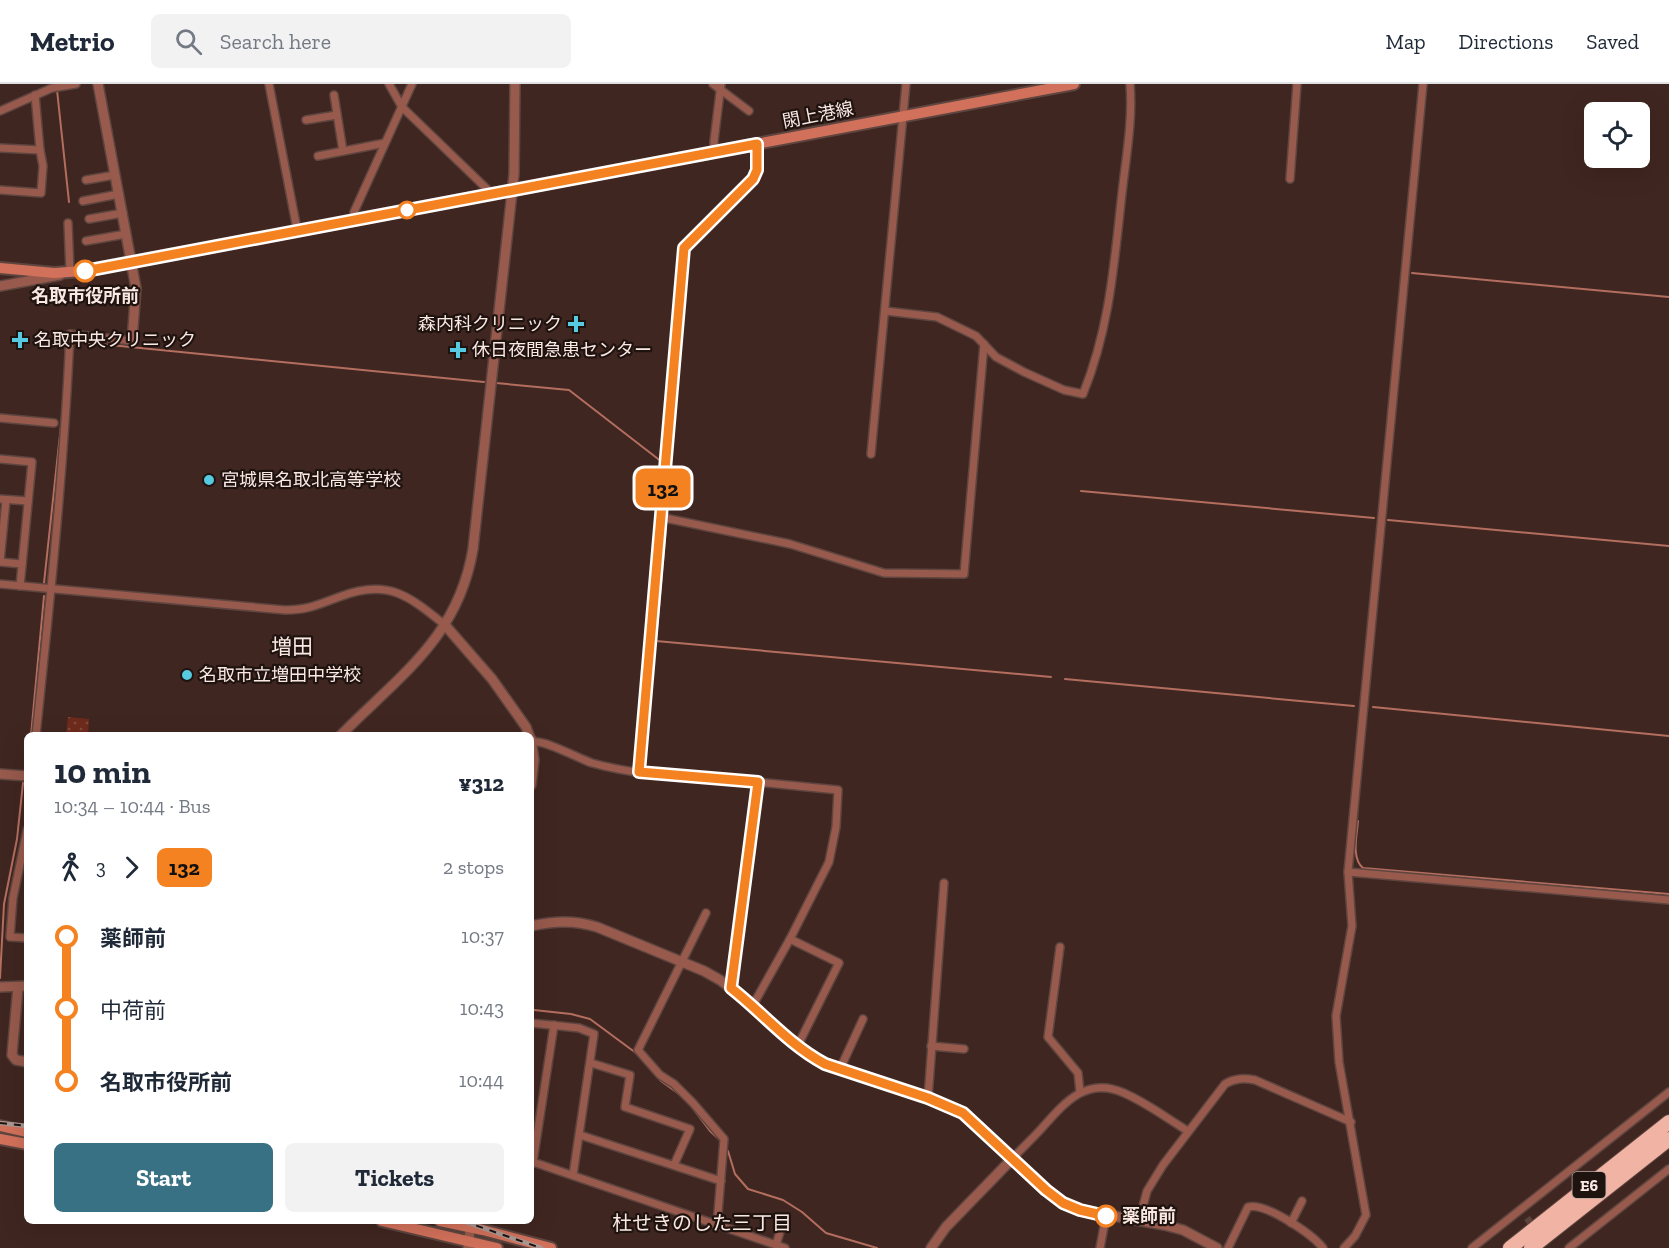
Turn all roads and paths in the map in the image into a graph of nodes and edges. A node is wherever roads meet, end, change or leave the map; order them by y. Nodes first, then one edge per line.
1 (76, 84) edge
2 (98, 84) edge
3 (269, 84) edge
4 (389, 84) edge
5 (412, 84) edge
6 (514, 84) edge
7 (713, 84) edge
8 (906, 84) edge
9 (1074, 84) edge
10 (1130, 84) edge
11 (1297, 84) edge
12 (1422, 84) edge
13 (720, 87) edge
14 (35, 95) junction
15 (334, 95) dead end
16 (402, 107) junction
17 (0, 111) edge
18 (749, 111) dead end
19 (337, 115) junction
20 (903, 116) junction
21 (306, 120) dead end
22 (385, 143) junction
23 (757, 144) junction
24 (0, 148) edge
25 (40, 150) junction
26 (343, 151) junction
27 (714, 152) junction
28 (318, 156) dead end
29 (115, 175) junction
30 (1290, 179) dead end
31 (86, 180) dead end
32 (0, 190) edge
33 (513, 190) junction
34 (119, 194) junction
35 (488, 195) junction
36 (83, 201) dead end
37 (123, 213) junction
38 (89, 219) dead end
39 (354, 219) junction
40 (68, 223) dead end
41 (297, 229) junction
42 (126, 234) junction
43 (86, 241) dead end
44 (132, 261) junction
45 (0, 268) edge
46 (21, 270) junction
47 (84, 271) junction
48 (70, 272) junction
49 (15, 284) junction
50 (0, 286) edge
51 (885, 311) junction
52 (132, 341) joint
53 (984, 344) junction
54 (0, 418) edge
55 (54, 423) dead end
56 (871, 454) dead end
57 (0, 459) edge
58 (3, 500) edge
59 (28, 501) junction
60 (660, 517) junction
61 (22, 564) junction
62 (0, 584) edge
63 (20, 586) junction
64 (52, 589) junction
65 (445, 625) junction
66 (36, 732) edge
67 (344, 732) edge
68 (528, 732) edge
69 (534, 740) edge
70 (639, 772) junction
71 (0, 774) edge
72 (24, 776) edge
73 (758, 782) junction
74 (24, 851) edge
75 (1348, 872) junction
76 (944, 883) dead end
77 (1669, 900) edge
78 (706, 913) dead end
79 (534, 925) edge
80 (24, 938) edge
81 (790, 939) junction
82 (1060, 947) dead end
83 (683, 962) junction
84 (22, 986) edge
85 (0, 987) edge
86 (731, 988) junction
87 (753, 1005) junction
88 (863, 1019) dead end
89 (534, 1023) edge
90 (554, 1025) junction
91 (931, 1046) junction
92 (797, 1047) junction
93 (964, 1048) dead end
94 (24, 1062) edge
95 (591, 1063) junction
96 (840, 1069) junction
97 (1080, 1092) junction
98 (1668, 1096) edge
99 (928, 1098) junction
100 (1351, 1122) junction
101 (1669, 1122) edge
102 (0, 1126) edge
103 (24, 1131) edge
104 (1188, 1131) junction
105 (580, 1135) junction
106 (0, 1139) edge
107 (1669, 1139) edge
108 (24, 1143) edge
109 (534, 1155) edge
110 (1013, 1158) junction
111 (534, 1162) edge
112 (674, 1166) junction
113 (1669, 1169) edge
114 (573, 1175) junction
115 (721, 1181) junction
116 (1302, 1202) dead end
117 (1520, 1210) junction
118 (1106, 1216) junction
119 (1527, 1218) tunnel mouth
120 (1139, 1221) junction
121 (1291, 1223) junction
122 (393, 1224) edge
123 (471, 1224) edge
124 (717, 1225) junction
125 (782, 1226) dead end
126 (468, 1244) edge
127 (776, 1245) junction
128 (497, 1248) edge
129 (551, 1248) edge
130 (785, 1248) edge
131 (931, 1248) edge
132 (1100, 1248) edge
133 (1217, 1248) edge
134 (1228, 1248) edge
135 (1323, 1248) edge
136 (1344, 1248) edge
137 (1472, 1248) edge
138 (1510, 1248) edge
139 (1531, 1248) edge
140 (1569, 1248) edge

1 - 14 street
2 - 29 street
3 - 41 street
4 - 16 street
5 - 16 street
6 - 33 street
7 - 13 street
8 - 20 street
9 - 20 main road, 閖上港線
10 - 53 street
11 - 30 street
12 - 75 street
13 - 18 street
13 - 27 street
14 - 17 street
14 - 25 street
15 - 19 street
16 - 22 street
16 - 35 street
19 - 21 street
19 - 26 street
20 - 23 main road, 閖上港線
20 - 51 street
22 - 26 street
22 - 39 street
23 - 27 main road, 閖上港線
23 - 60 street
24 - 25 street
25 - 32 street
26 - 28 street
27 - 33 main road, 閖上港線
29 - 31 street
29 - 34 street
33 - 35 main road, 閖上港線
33 - 65 street
34 - 36 street
34 - 37 street
35 - 39 main road, 閖上港線
37 - 38 street
37 - 42 street
39 - 41 main road, 閖上港線
40 - 48 street
41 - 44 main road, 閖上港線
42 - 43 street
42 - 44 street
44 - 47 main road, 閖上港線
44 - 52 street
45 - 46 main road, 閖上港線
46 - 48 main road, 閖上港線
46 - 49 street
47 - 48 main road, 閖上港線
47 - 49 street
49 - 50 street
51 - 53 street
51 - 56 street
52 - 64 street
53 - 60 street
54 - 55 street
57 - 59 street
58 - 59 street
58 - 61 street
59 - 61 street
60 - 70 street
61 - 63 street
62 - 63 street
63 - 64 street
64 - 65 street
64 - 66 street
65 - 67 street
65 - 68 street
69 - 70 street
70 - 73 street
71 - 72 street
73 - 81 street
73 - 86 street
74 - 80 street
75 - 77 street
75 - 100 street
76 - 91 street
78 - 83 street
79 - 83 street
81 - 87 street
81 - 92 street
82 - 97 street
83 - 86 street
83 - 115 street
84 - 85 street
84 - 94 street
86 - 87 street
87 - 92 street
88 - 96 street
89 - 90 street
90 - 95 street
90 - 109 street
91 - 93 street
91 - 99 street
92 - 96 street
95 - 105 street
95 - 112 street
96 - 99 street
97 - 104 street
97 - 110 street
98 - 117 street
99 - 110 street
100 - 104 street
100 - 136 street
101 - 138 highway, E6
102 - 103 main road
104 - 120 street
105 - 112 street
105 - 114 street
106 - 108 main road
107 - 139 highway, E6
110 - 118 street
110 - 131 street
111 - 114 street
112 - 115 street
113 - 140 street
114 - 124 street
115 - 124 street
116 - 121 street
117 - 119 street
117 - 137 street
118 - 120 street
118 - 132 street
120 - 133 street
121 - 134 street
121 - 135 street
122 - 126 main road
123 - 126 street
123 - 129 main road
124 - 127 street
125 - 127 street
126 - 128 main road
127 - 130 street

